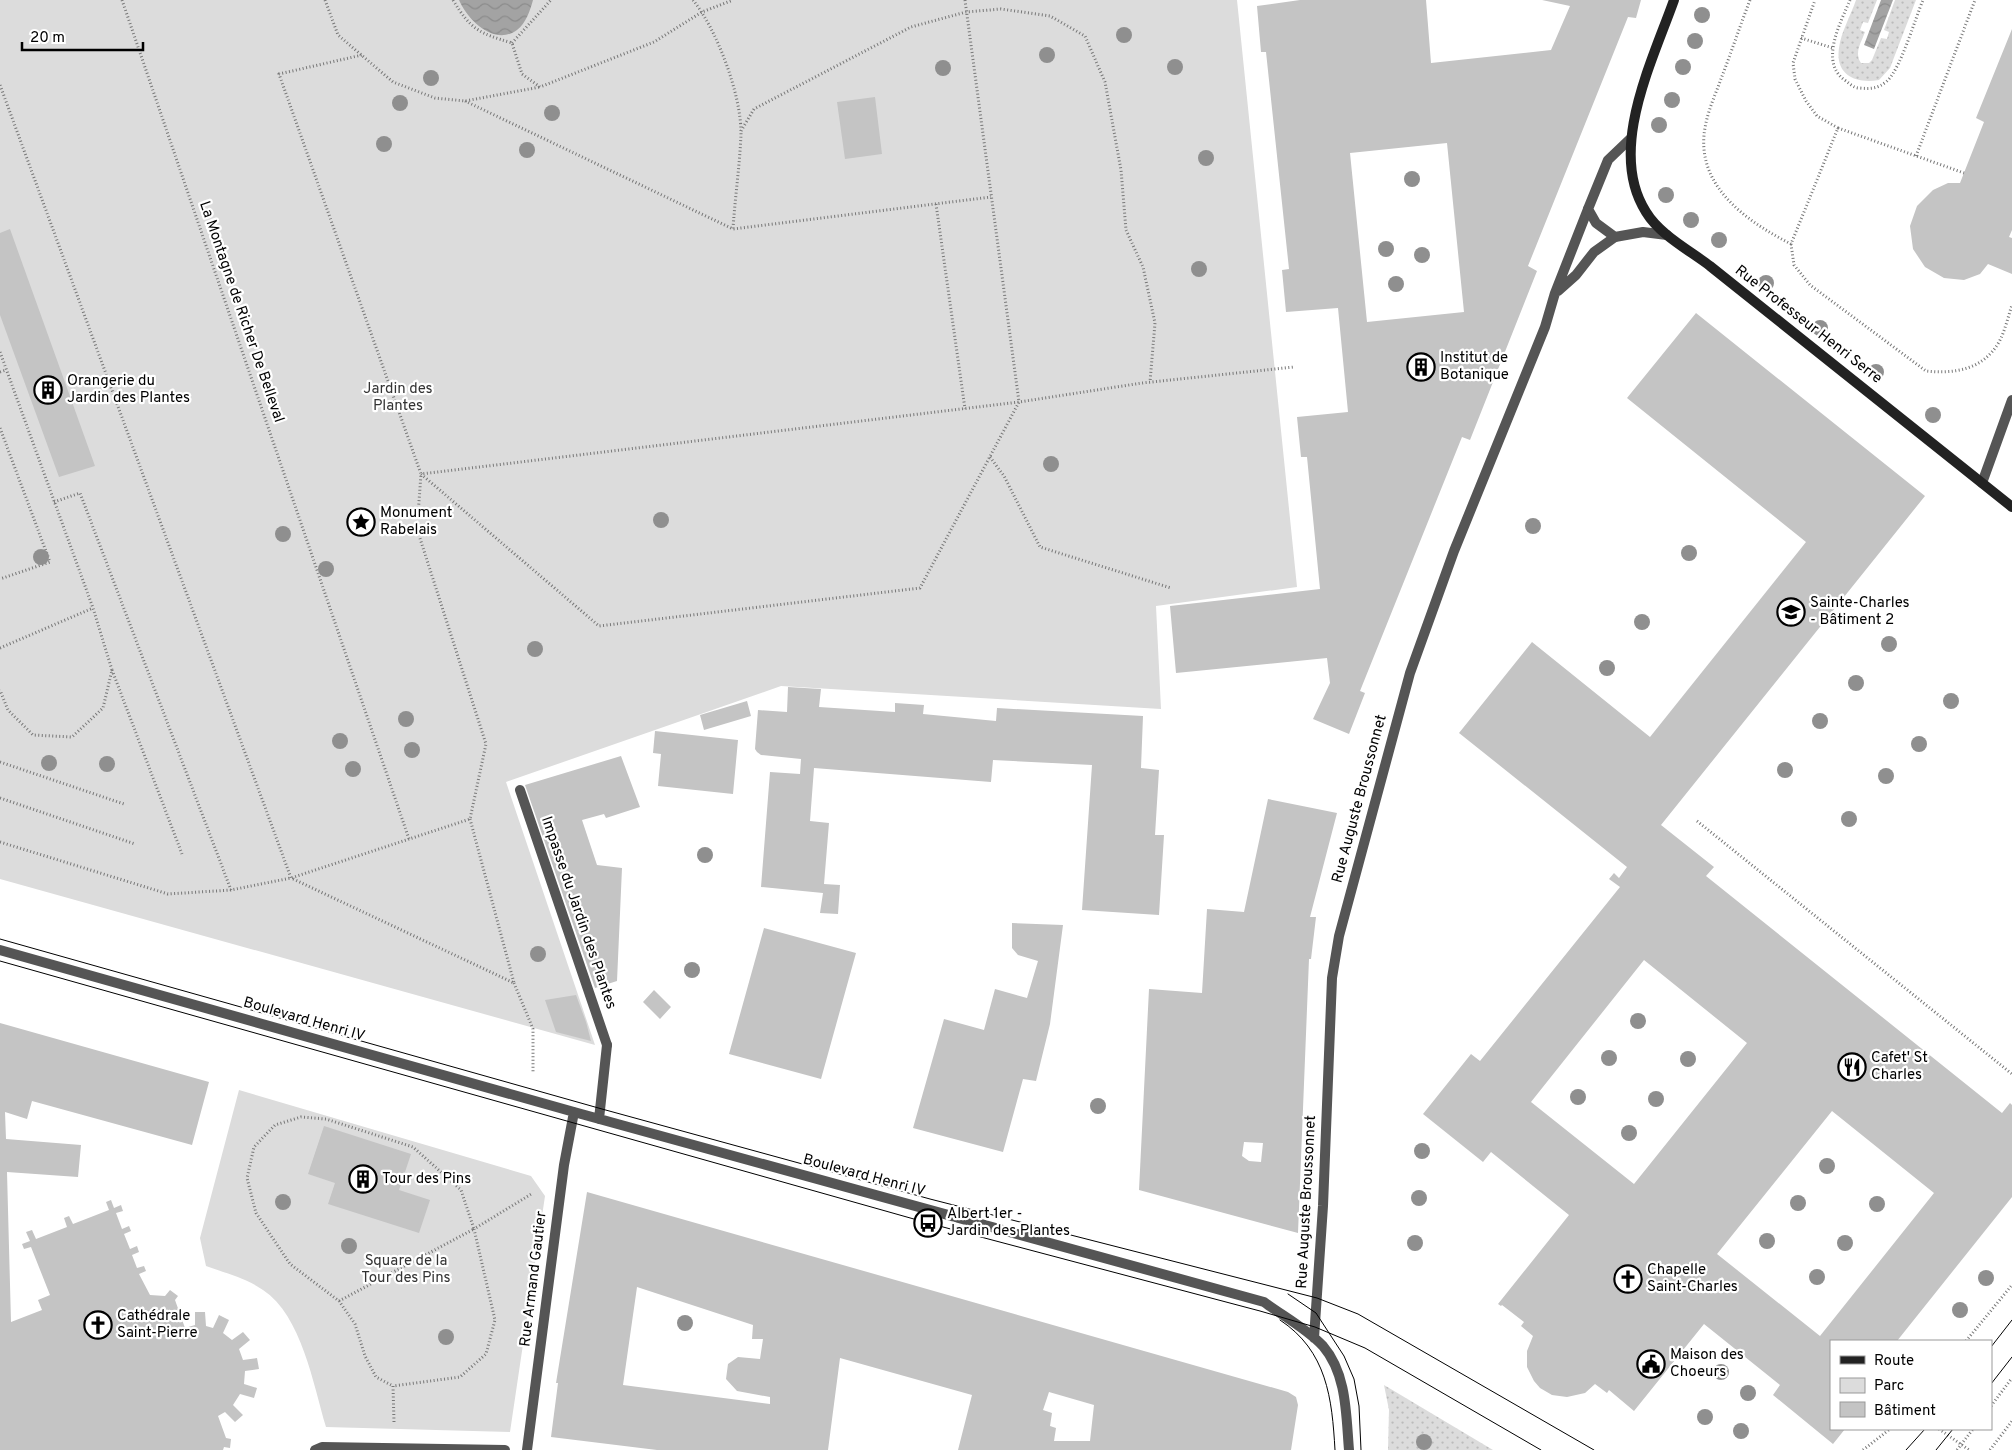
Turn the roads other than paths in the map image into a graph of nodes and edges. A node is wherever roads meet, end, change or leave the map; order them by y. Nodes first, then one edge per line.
1 (1674, 0) edge
2 (1630, 139) junction
3 (1588, 209) junction
4 (1667, 235) junction
5 (1615, 237) junction
6 (1556, 293) junction
7 (2012, 400) edge
8 (1982, 482) junction
9 (2012, 507) edge
10 (520, 790) dead end
11 (0, 950) edge
12 (574, 1112) junction
13 (600, 1119) junction
14 (1314, 1338) junction
15 (315, 1450) edge
16 (505, 1450) edge
17 (527, 1450) edge
18 (1349, 1450) edge

1 - 2 main road
2 - 3 street, Rue Auguste Broussonnet
2 - 4 main road, Rue Professeur Henri Serre
3 - 5 street
3 - 6 street, Rue Auguste Broussonnet
4 - 5 street, Rue Auguste Broussonnet
4 - 8 main road, Rue Professeur Henri Serre
5 - 6 street, Rue Auguste Broussonnet
6 - 14 street, Rue Auguste Broussonnet
7 - 8 street
8 - 9 main road, Rue Professeur Henri Serre
10 - 13 street, Impasse du Jardin des Plantes
11 - 12 street, Boulevard Henri IV
12 - 13 street, Boulevard Henri IV
12 - 17 street, Rue Armand Gautier
13 - 14 street, Boulevard Henri IV
14 - 18 street, Boulevard Henri IV
15 - 16 street

